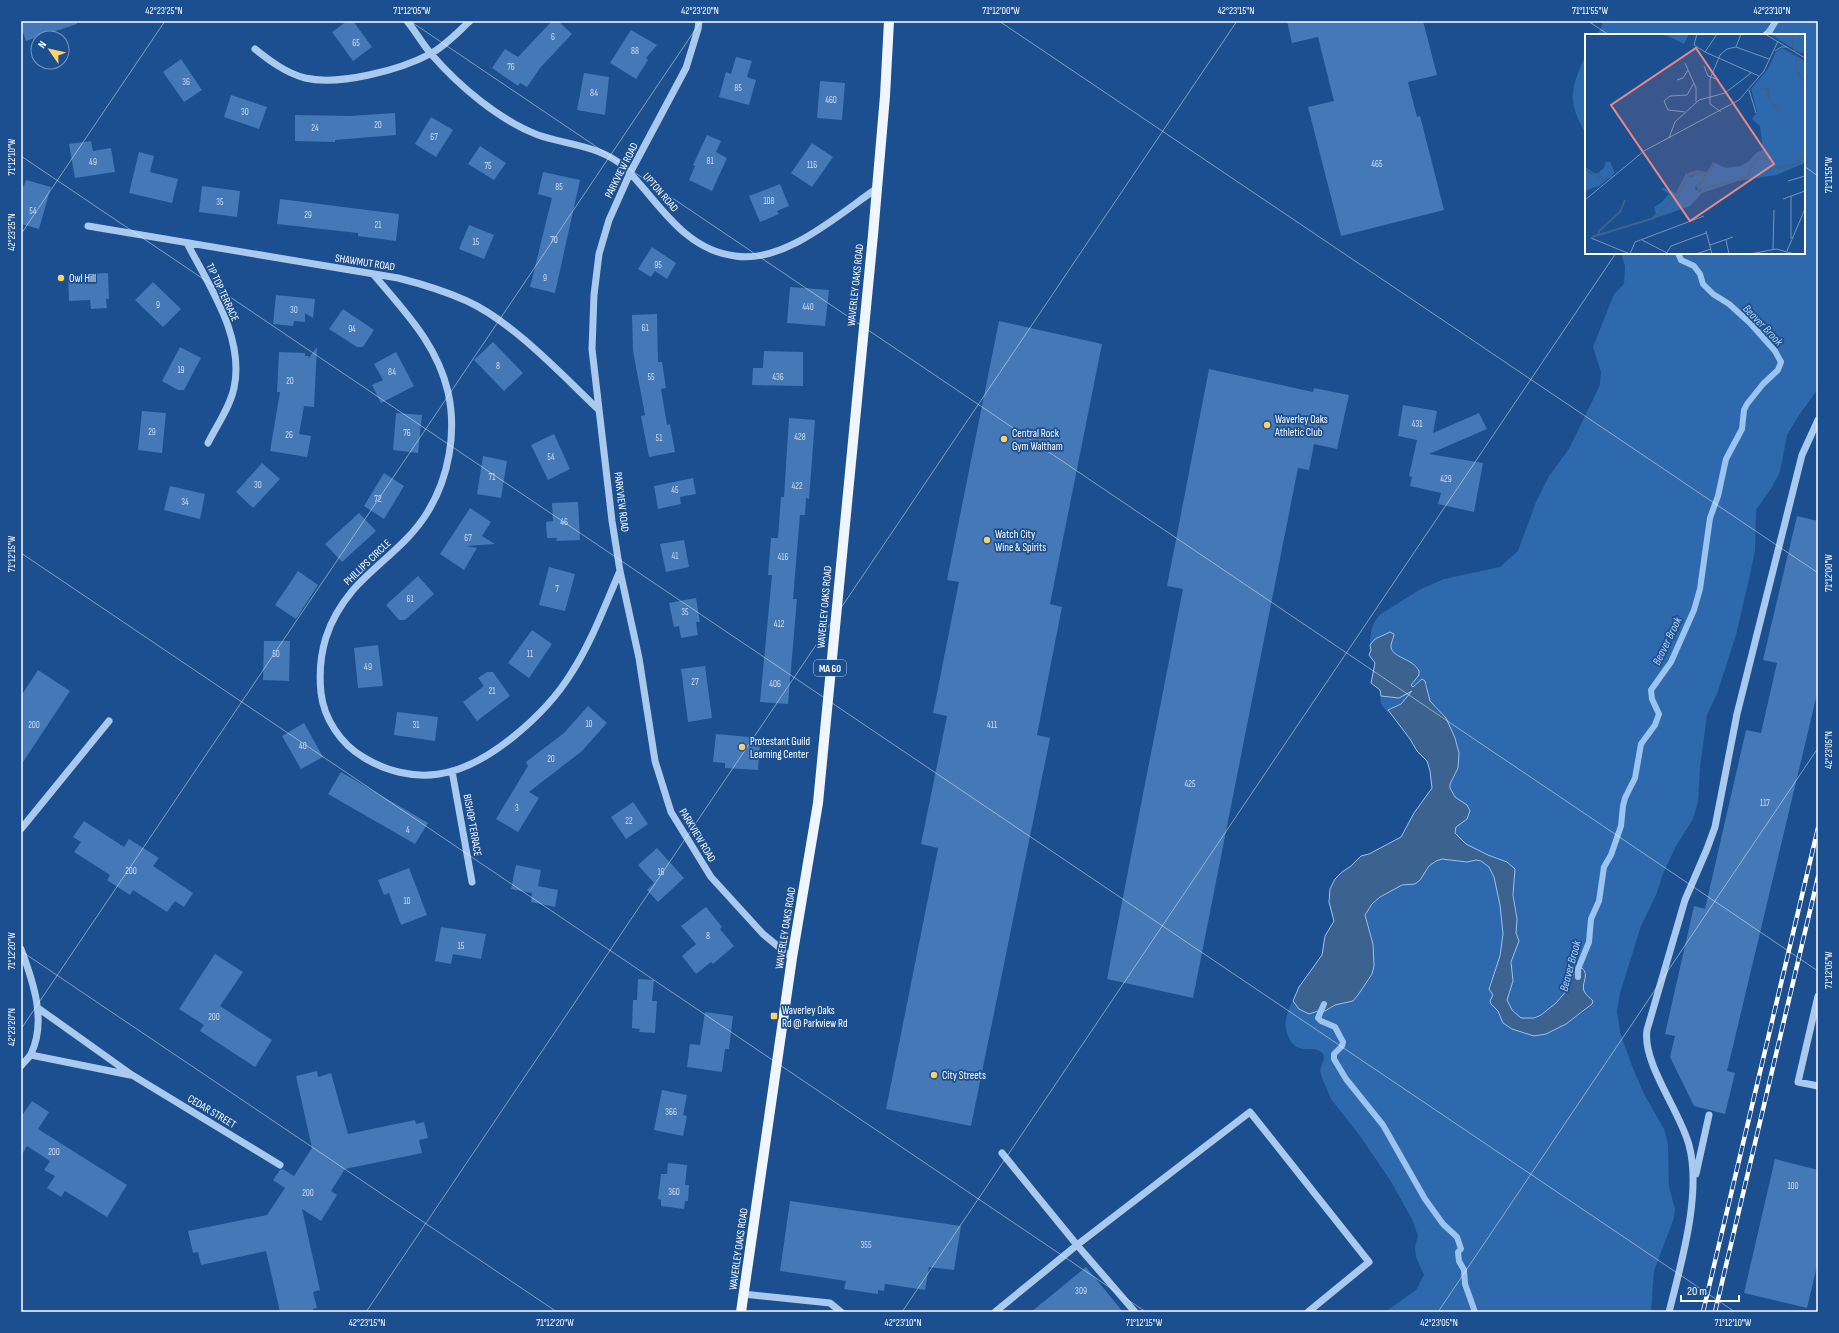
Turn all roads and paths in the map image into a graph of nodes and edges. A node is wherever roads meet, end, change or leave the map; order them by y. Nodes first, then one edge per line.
1 (408, 21) edge
2 (470, 21) edge
3 (699, 21) edge
4 (889, 21) edge
5 (255, 49) dead end
6 (431, 54) junction
7 (630, 172) junction
8 (876, 189) junction
9 (88, 226) dead end
10 (187, 243) junction
11 (374, 275) junction
12 (599, 410) junction
13 (1818, 420) edge
14 (208, 443) dead end
15 (620, 571) junction
16 (109, 721) dead end
17 (452, 771) junction
18 (21, 829) edge
19 (472, 882) dead end
20 (21, 949) edge
21 (792, 958) junction
22 (1818, 996) edge
23 (38, 1008) junction
24 (31, 1055) junction
25 (21, 1066) edge
26 (132, 1075) junction
27 (1818, 1086) edge
28 (1709, 1115) dead end
29 (1002, 1153) dead end
30 (280, 1165) dead end
31 (1694, 1181) junction
32 (1078, 1244) junction
33 (743, 1294) junction
34 (741, 1312) edge
35 (841, 1312) edge
36 (995, 1312) edge
37 (1135, 1312) edge
38 (1308, 1312) edge
39 (1669, 1312) edge

1 - 6 street, UPTON ROAD
2 - 6 street
3 - 7 street, PARKVIEW ROAD
4 - 8 main road, WAVERLEY OAKS ROAD / MA 60
5 - 6 street
6 - 7 street, UPTON ROAD
7 - 8 street, UPTON ROAD
7 - 12 street, PARKVIEW ROAD
8 - 21 main road, WAVERLEY OAKS ROAD / MA 60
9 - 10 street, SHAWMUT ROAD
10 - 11 street, SHAWMUT ROAD
10 - 14 street, TIP TOP TERRACE
11 - 12 street, SHAWMUT ROAD
11 - 17 street, PHILLIPS CIRCLE
12 - 15 street, PARKVIEW ROAD
13 - 31 street
15 - 17 street, PHILLIPS CIRCLE
15 - 21 street, PARKVIEW ROAD
16 - 18 street
17 - 19 street, BISHOP TERRACE
20 - 23 street
21 - 33 main road, WAVERLEY OAKS ROAD / MA 60
22 - 27 street
23 - 24 street
23 - 26 street, CEDAR STREET
24 - 25 street
24 - 26 street
26 - 30 street, CEDAR STREET
28 - 31 street
29 - 32 street
31 - 39 street
32 - 36 street
32 - 37 street
32 - 38 street
33 - 34 main road, WAVERLEY OAKS ROAD / MA 60
33 - 35 street

